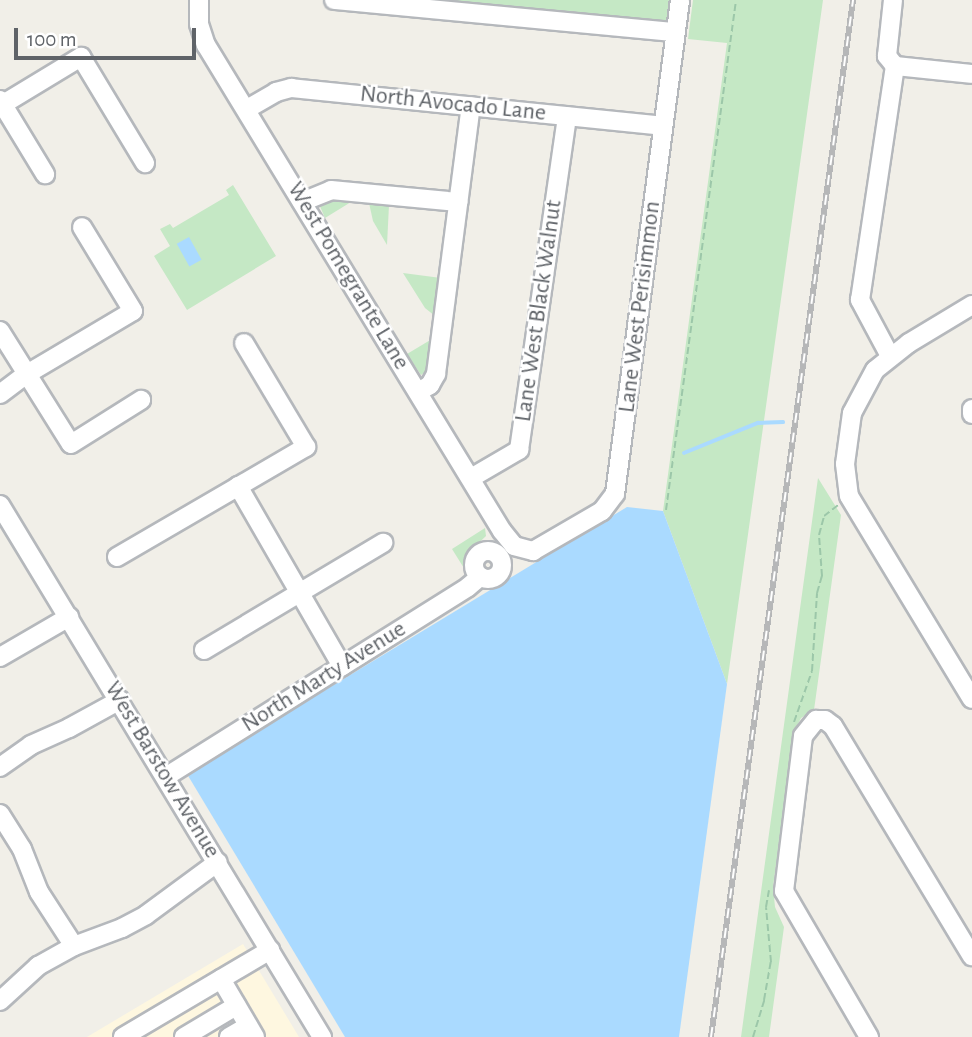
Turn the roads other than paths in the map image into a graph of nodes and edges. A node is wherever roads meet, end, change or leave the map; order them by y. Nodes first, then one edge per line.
1 (200, 0) edge
2 (334, 0) edge
3 (680, 0) edge
4 (893, 0) edge
5 (400, 4) edge
6 (675, 32) junction
7 (895, 66) junction
8 (972, 74) edge
9 (1, 103) edge
10 (471, 106) junction
11 (247, 108) junction
12 (567, 116) junction
13 (663, 126) junction
14 (145, 163) dead end
15 (46, 174) dead end
16 (302, 202) junction
17 (458, 202) junction
18 (82, 227) dead end
19 (972, 305) edge
20 (0, 331) edge
21 (244, 343) dead end
22 (890, 356) junction
23 (27, 374) junction
24 (418, 392) junction
25 (0, 394) edge
26 (141, 400) dead end
27 (972, 409) edge
28 (972, 414) edge
29 (471, 478) junction
30 (238, 486) junction
31 (0, 505) edge
32 (502, 531) junction
33 (383, 543) dead end
34 (514, 546) junction
35 (483, 553) junction
36 (117, 557) dead end
37 (502, 565) junction
38 (480, 577) junction
39 (300, 593) junction
40 (69, 617) junction
41 (204, 650) dead end
42 (0, 657) edge
43 (342, 666) junction
44 (120, 699) junction
45 (972, 699) edge
46 (0, 767) edge
47 (167, 776) junction
48 (0, 814) edge
49 (218, 862) junction
50 (74, 946) junction
51 (270, 950) junction
52 (972, 956) edge
53 (221, 979) junction
54 (0, 1001) edge
55 (236, 1006) junction
56 (252, 1031) edge
57 (123, 1037) edge
58 (184, 1037) edge
59 (229, 1037) edge
60 (322, 1037) edge
61 (869, 1037) edge

1 - 11 street, West Pomegrante Lane
2 - 5 street
3 - 6 street, Lane West Perisimmon
4 - 7 street
5 - 6 street
6 - 13 street, Lane West Perisimmon
7 - 8 street
7 - 22 street
9 - 14 street
9 - 15 street
10 - 11 street, North Avocado Lane
10 - 12 street, North Avocado Lane
10 - 17 street
11 - 16 street, West Pomegrante Lane
12 - 13 street, North Avocado Lane
12 - 29 street, Lane West Black Walnut
13 - 34 street, Lane West Perisimmon
16 - 17 street
16 - 24 street, West Pomegrante Lane
17 - 24 street
18 - 23 street
19 - 22 street
20 - 23 street
21 - 30 street
22 - 45 street
23 - 25 street
23 - 26 street
24 - 29 street, West Pomegrante Lane
27 - 28 street
29 - 32 street, West Pomegrante Lane
30 - 36 street
30 - 39 street
31 - 40 street, West Barstow Avenue
32 - 34 street, West Pomegrante Lane
32 - 35 street
33 - 39 street
34 - 37 street, North Marty Avenue
35 - 37 street
35 - 38 street
37 - 38 street, North Marty Avenue
38 - 43 street, North Marty Avenue
39 - 41 street
39 - 43 street
40 - 42 street
40 - 44 street, West Barstow Avenue
43 - 47 street, North Marty Avenue
44 - 46 street
44 - 47 street, West Barstow Avenue
47 - 49 street, West Barstow Avenue
48 - 50 street
49 - 50 street
49 - 51 street, West Barstow Avenue
50 - 54 street
51 - 53 street
51 - 60 street, West Barstow Avenue
52 - 61 street
53 - 55 street
53 - 57 street
55 - 56 street
55 - 58 street
56 - 59 street

